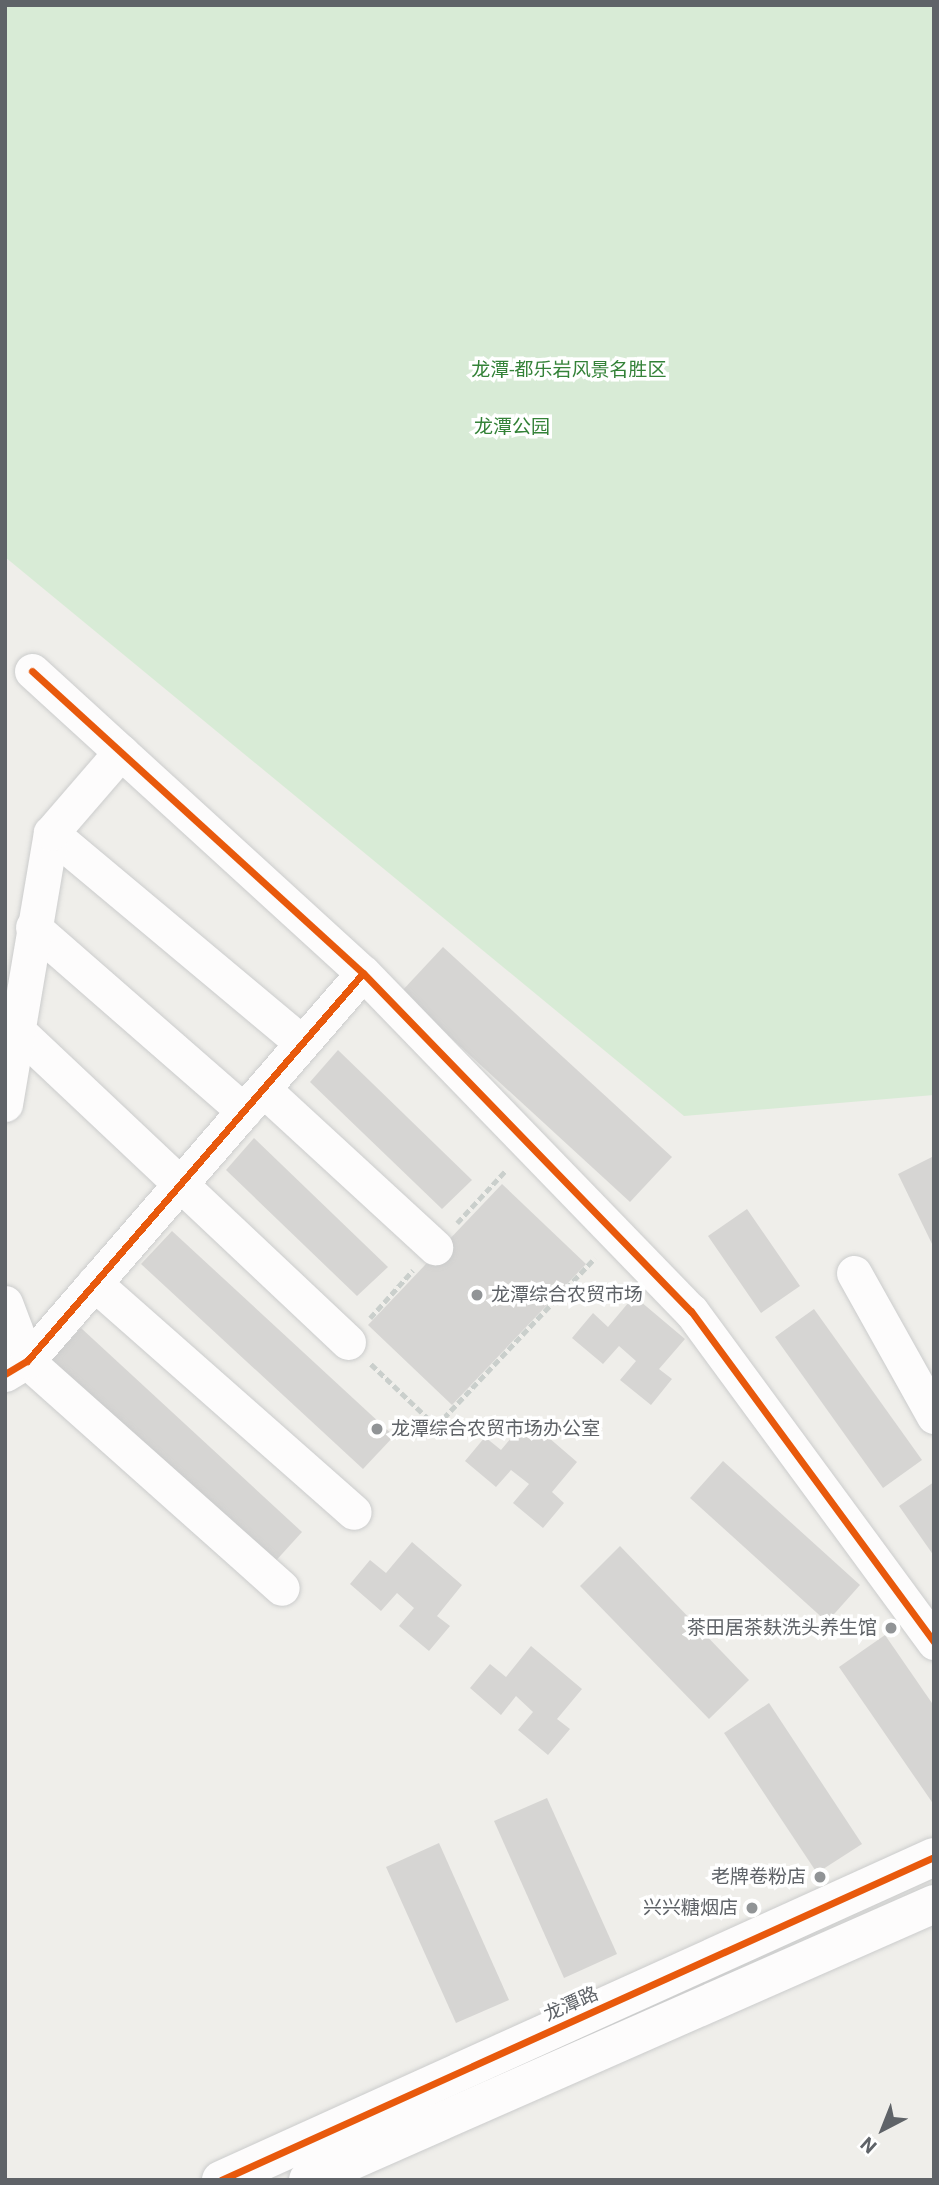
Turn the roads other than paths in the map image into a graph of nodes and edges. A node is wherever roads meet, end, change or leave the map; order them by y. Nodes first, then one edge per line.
1 (32, 671) dead end
2 (121, 752) junction
3 (51, 834) junction
4 (33, 928) junction
5 (363, 973) junction
6 (19, 1032) junction
7 (302, 1043) junction
8 (253, 1100) junction
9 (5, 1104) edge
10 (181, 1184) junction
11 (435, 1247) dead end
12 (855, 1273) dead end
13 (94, 1283) junction
14 (5, 1303) edge
15 (348, 1342) road end
16 (16, 1367) edge
17 (934, 1416) edge
18 (354, 1512) dead end
19 (282, 1588) dead end
20 (934, 1642) edge
21 (934, 1857) edge
22 (934, 1904) edge
23 (221, 2180) edge
24 (308, 2180) edge

1 - 2 street
2 - 3 street
2 - 5 street
3 - 4 street
3 - 7 street
4 - 6 street
4 - 8 street
5 - 7 street
5 - 20 street
6 - 9 street
6 - 10 street
7 - 8 street
8 - 10 street
8 - 11 street
10 - 13 street
10 - 15 street
12 - 17 street
13 - 16 street
13 - 18 street
14 - 16 street
16 - 19 street
21 - 23 street, 龙潭路
22 - 24 street

